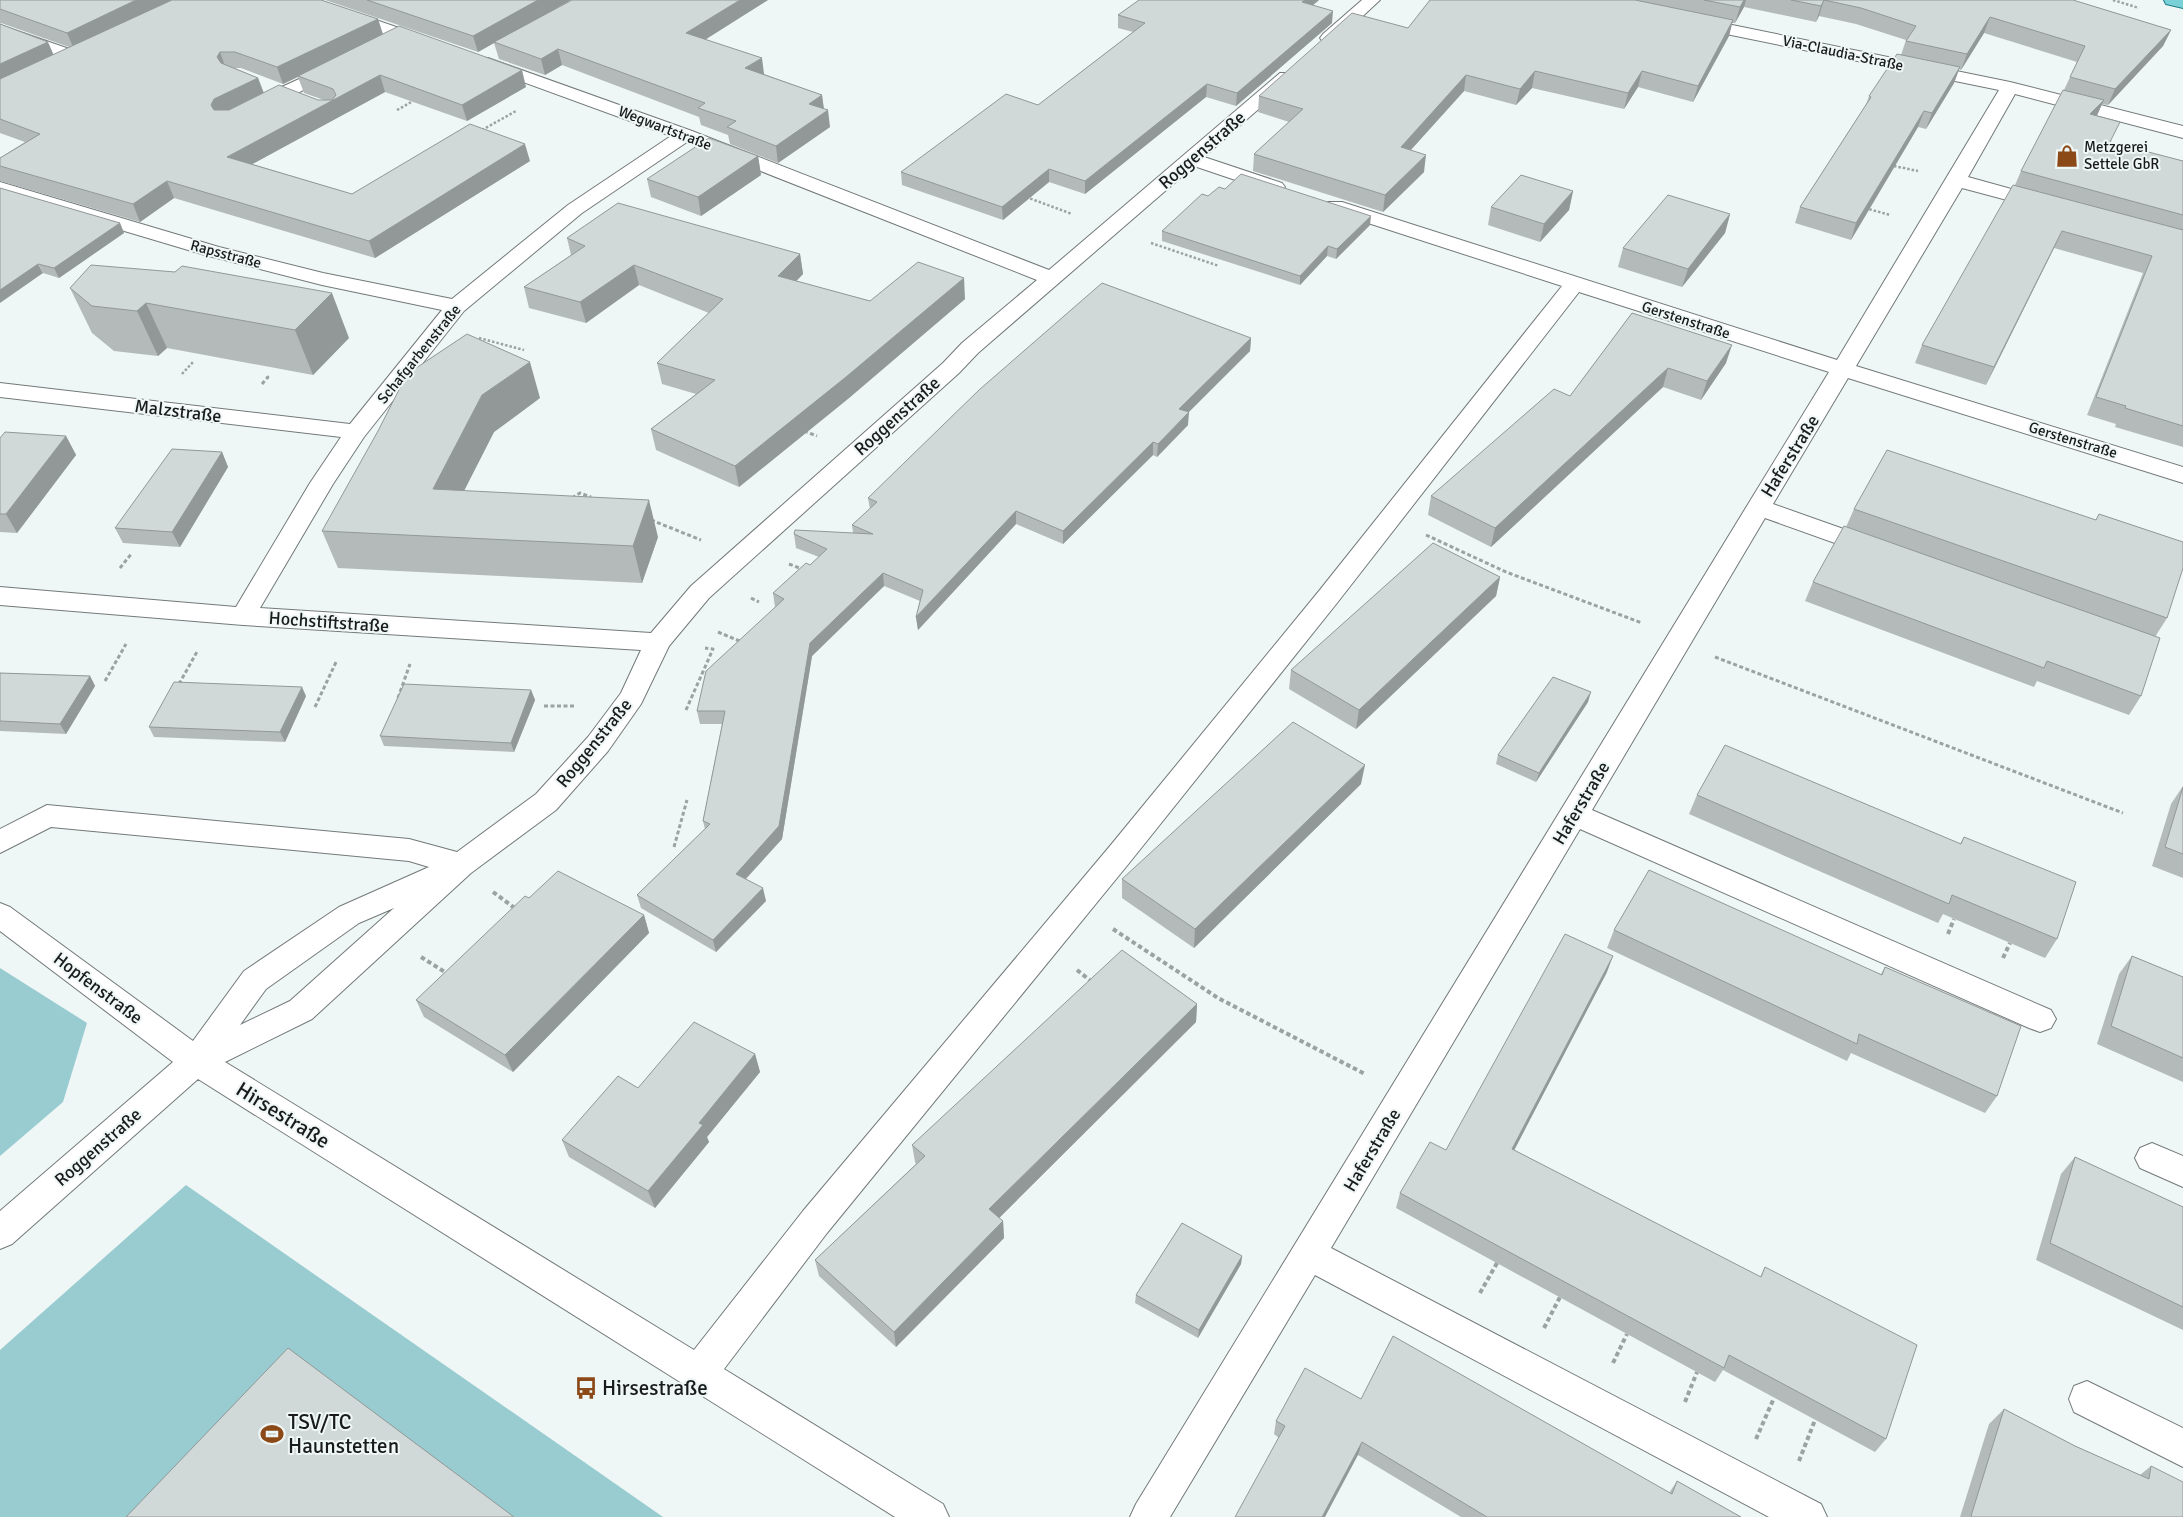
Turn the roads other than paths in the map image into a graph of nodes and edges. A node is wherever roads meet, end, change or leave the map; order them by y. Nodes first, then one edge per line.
1 (302, 0) edge
2 (1372, 0) edge
3 (2172, 0) edge
4 (2183, 3) edge
5 (1679, 19) edge
6 (0, 30) edge
7 (401, 35) junction
8 (376, 47) edge
9 (442, 48) edge
10 (92, 49) edge
11 (497, 51) edge
12 (75, 57) junction
13 (350, 60) edge
14 (50, 69) edge
15 (259, 84) edge
16 (2010, 87) junction
17 (283, 93) junction
18 (307, 102) edge
19 (244, 113) edge
20 (2183, 132) edge
21 (685, 135) junction
22 (1191, 159) junction
23 (1956, 180) junction
24 (0, 188) edge
25 (2061, 209) edge
26 (1052, 278) junction
27 (1575, 284) junction
28 (456, 306) junction
29 (1843, 369) junction
30 (0, 390) edge
31 (356, 432) junction
32 (2183, 475) edge
33 (1758, 507) junction
34 (1897, 557) edge
35 (0, 596) edge
36 (231, 615) junction
37 (658, 642) junction
38 (1574, 814) junction
39 (0, 842) edge
40 (461, 866) junction
41 (0, 916) edge
42 (2040, 1019) dead end
43 (196, 1061) junction
44 (2152, 1158) dead end
45 (2183, 1172) edge
46 (0, 1233) edge
47 (1309, 1254) junction
48 (698, 1373) junction
49 (2087, 1399) dead end
50 (2183, 1448) edge
51 (930, 1517) edge
52 (1149, 1517) edge
53 (1808, 1517) edge

1 - 7 street
2 - 22 street, Roggenstraße
3 - 4 main road
5 - 16 street, Via-Claudia-Straße
6 - 12 street
7 - 8 street
7 - 9 street
10 - 12 street
11 - 21 street, Wegwartstraße
12 - 14 street
13 - 17 street
15 - 17 street
16 - 20 street, Via-Claudia-Straße
16 - 23 street, Haferstraße
17 - 18 street
17 - 19 street
21 - 26 street, Wegwartstraße
21 - 28 street, Schafgarbenstraße
22 - 26 street, Roggenstraße
22 - 27 street, Gerstenstraße
23 - 25 street
23 - 29 street, Haferstraße
24 - 28 street, Rapsstraße
26 - 37 street, Roggenstraße
27 - 29 street, Gerstenstraße
27 - 48 street
28 - 31 street, Schafgarbenstraße
29 - 32 street, Gerstenstraße
29 - 33 street, Haferstraße
30 - 31 street, Malzstraße
31 - 36 street, Schafgarbenstraße
33 - 34 street
33 - 38 street, Haferstraße
35 - 36 street, Hochstiftstraße
36 - 37 street, Hochstiftstraße
37 - 40 street, Roggenstraße
38 - 42 street
38 - 47 street, Haferstraße
39 - 40 street
40 - 43 street, Roggenstraße
40 - 43 street, Roggenstraße
41 - 43 street, Hopfenstraße
43 - 46 street, Roggenstraße
43 - 48 street, Hirsestraße
44 - 45 street
47 - 52 street, Haferstraße
47 - 53 street
48 - 51 street, Hirsestraße
49 - 50 street

